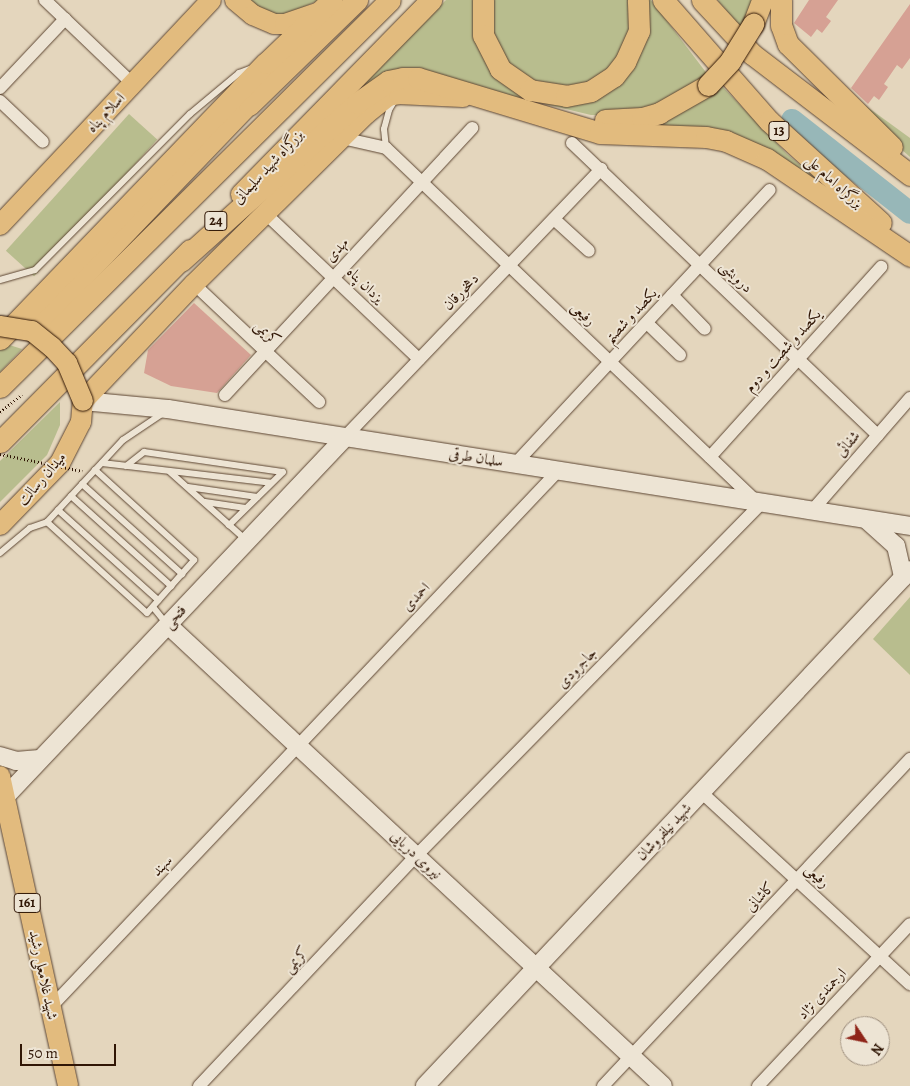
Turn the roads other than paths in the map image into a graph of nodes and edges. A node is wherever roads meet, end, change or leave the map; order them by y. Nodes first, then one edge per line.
1 (45, 0) edge
2 (211, 0) edge
3 (235, 0) edge
4 (358, 0) edge
5 (390, 0) edge
6 (431, 0) edge
7 (483, 0) edge
8 (638, 0) edge
9 (663, 0) edge
10 (702, 0) edge
11 (762, 0) edge
12 (781, 0) edge
13 (325, 7) edge
14 (65, 19) junction
15 (266, 63) junction
16 (133, 84) junction
17 (0, 88) edge
18 (399, 94) junction
19 (0, 101) edge
20 (496, 101) junction
21 (249, 105) joint
22 (562, 119) junction
23 (472, 128) dead end
24 (342, 138) junction
25 (43, 142) dead end
26 (572, 142) dead end
27 (386, 148) junction
28 (910, 165) edge
29 (601, 170) junction
30 (910, 175) edge
31 (422, 182) junction
32 (770, 190) dead end
33 (266, 214) junction
34 (554, 219) junction
35 (0, 225) edge
36 (910, 246) edge
37 (589, 251) dead end
38 (910, 256) edge
39 (181, 261) junction
40 (700, 265) junction
41 (509, 266) junction
42 (881, 267) dead end
43 (334, 277) junction
44 (0, 280) edge
45 (194, 284) junction
46 (672, 295) junction
47 (647, 323) junction
48 (0, 326) edge
49 (705, 329) dead end
50 (32, 331) junction
51 (0, 339) edge
52 (264, 353) junction
53 (680, 355) dead end
54 (420, 359) junction
55 (799, 359) junction
56 (610, 362) junction
57 (0, 387) edge
58 (226, 395) dead end
59 (910, 398) edge
60 (84, 401) junction
61 (319, 402) dead end
62 (168, 409) junction
63 (878, 435) junction
64 (345, 437) junction
65 (0, 442) edge
66 (710, 457) junction
67 (102, 463) junction
68 (515, 464) junction
69 (126, 466) junction
70 (95, 470) junction
71 (169, 471) junction
72 (558, 471) junction
73 (271, 483) junction
74 (82, 484) junction
75 (186, 487) junction
76 (71, 496) junction
77 (257, 497) junction
78 (204, 502) junction
79 (760, 503) junction
80 (246, 508) junction
81 (58, 510) junction
82 (810, 512) junction
83 (219, 516) junction
84 (236, 518) junction
85 (867, 520) junction
86 (46, 522) junction
87 (0, 525) edge
88 (229, 525) junction
89 (910, 526) edge
90 (247, 541) junction
91 (0, 553) edge
92 (182, 574) junction
93 (906, 574) edge
94 (171, 586) junction
95 (158, 600) junction
96 (153, 607) junction
97 (168, 624) junction
98 (297, 745) junction
99 (0, 756) edge
100 (910, 759) edge
101 (40, 760) junction
102 (0, 776) edge
103 (701, 792) junction
104 (2, 800) edge
105 (416, 856) junction
106 (798, 881) junction
107 (910, 924) edge
108 (880, 956) junction
109 (537, 967) junction
110 (910, 984) edge
111 (50, 1008) junction
112 (631, 1056) junction
113 (68, 1086) edge
114 (199, 1086) edge
115 (425, 1086) edge
116 (603, 1086) edge
117 (663, 1086) edge
118 (758, 1086) edge

1 - 14 street
2 - 16 main road, اسلام پناه
3 - 13 main road
4 - 21 highway
5 - 57 highway, بزرگراه شهید سلیمانی / 24
6 - 39 highway, بزرگراه شهید سلیمانی / 24
7 - 8 highway
9 - 36 highway, بزرگراه امام علی / 13
10 - 30 highway
11 - 22 highway, bridge
12 - 28 highway
13 - 15 highway
14 - 16 street
14 - 17 street
15 - 44 lane
15 - 51 highway
16 - 35 main road, اسلام پناه
18 - 20 main road
18 - 24 main road, بزرگراه شهید سلیمانی
18 - 27 lane
19 - 25 street
20 - 22 highway
20 - 39 highway
21 - 50 main road
22 - 38 highway
23 - 31 street, مهدی
24 - 27 street
24 - 33 main road, بزرگراه شهید سلیمانی
26 - 29 street, درویشی
27 - 31 street, رفیعی
29 - 34 street, دهخورقان
29 - 40 street, درویشی
31 - 41 street, رفیعی
31 - 43 street, مهدی
32 - 40 street, یکصد و شصتم
33 - 43 street, یزدان پناه
33 - 45 main road, بزرگراه شهید سلیمانی
34 - 37 street
34 - 41 street, دهخورقان
39 - 65 highway, بزرگراه شهید سلیمانی / 24
40 - 46 street, یکصد و شصتم
40 - 55 street, درویشی
41 - 54 street, دهخورقان
41 - 56 street, رفیعی
42 - 55 street, یکصد و شصت و دوم
43 - 52 street, مهدی
43 - 54 street, یزدان پناه
45 - 52 street, کریمی
45 - 60 main road, بزرگراه شهید سلیمانی
46 - 47 street, یکصد و شصتم
46 - 49 street
47 - 53 street
47 - 56 street, یکصد و شصتم
48 - 50 main road, bridge
50 - 60 main road, bridge
52 - 58 street, مهدی
52 - 61 street, کریمی
54 - 64 street, دهخورقان
55 - 63 street, درویشی
55 - 66 street, یکصد و شصت و دوم
56 - 66 street, رفیعی
56 - 68 street, یکصد و شصتم
59 - 63 street, شفائی
60 - 62 main road, سلمان طرقی
60 - 87 main road, میدان رسالت
62 - 64 main road, سلمان طرقی
62 - 67 lane
63 - 82 street, شفائی
64 - 68 main road, سلمان طرقی
64 - 90 main road, فتحی
66 - 79 street, رفیعی
67 - 69 lane
67 - 70 lane
68 - 72 main road, سلمان طرقی
69 - 71 lane
69 - 73 lane
70 - 74 lane
70 - 92 lane
71 - 73 lane
71 - 75 lane
72 - 79 main road, سلمان طرقی
72 - 98 street, احمدی
73 - 77 lane
74 - 76 lane
74 - 92 lane
75 - 77 lane
75 - 78 lane
76 - 81 lane
76 - 94 lane
77 - 80 lane
78 - 80 lane
78 - 83 lane
79 - 82 main road, سلمان طرقی
79 - 105 street, جاجرودی
80 - 84 lane
81 - 86 lane
81 - 95 lane
82 - 85 main road, سلمان طرقی
83 - 84 lane
83 - 88 lane
84 - 88 lane
85 - 89 main road, سلمان طرقی
85 - 93 main road
86 - 91 lane
86 - 96 lane
88 - 90 lane
90 - 97 main road, فتحی
92 - 94 lane
93 - 103 main road, شهید نیلفروشان
94 - 95 lane
95 - 96 lane
96 - 97 lane
97 - 98 main road, نیروی دریایی
97 - 101 main road, فتحی
98 - 105 main road, نیروی دریایی
98 - 111 street, سهند
99 - 101 main road
100 - 106 street, کاشانی
101 - 104 main road, فتحی
102 - 104 main road, شهید غلامعلی رشید / 161
103 - 106 street, رفیعی
103 - 109 main road, شهید نیلفروشان
104 - 111 main road, شهید غلامعلی رشید / 161
105 - 109 main road, نیروی دریایی
105 - 114 street, کریمی
106 - 108 street, رفیعی
106 - 112 street, کاشانی
107 - 108 street, ارجمندی نژاد
108 - 110 street, رفیعی
108 - 118 street, ارجمندی نژاد
109 - 112 main road, نیروی دریایی
109 - 115 main road, شهید نیلفروشان
111 - 113 main road, شهید غلامعلی رشید / 161
112 - 116 street, کاشانی
112 - 117 main road, نیروی دریایی

